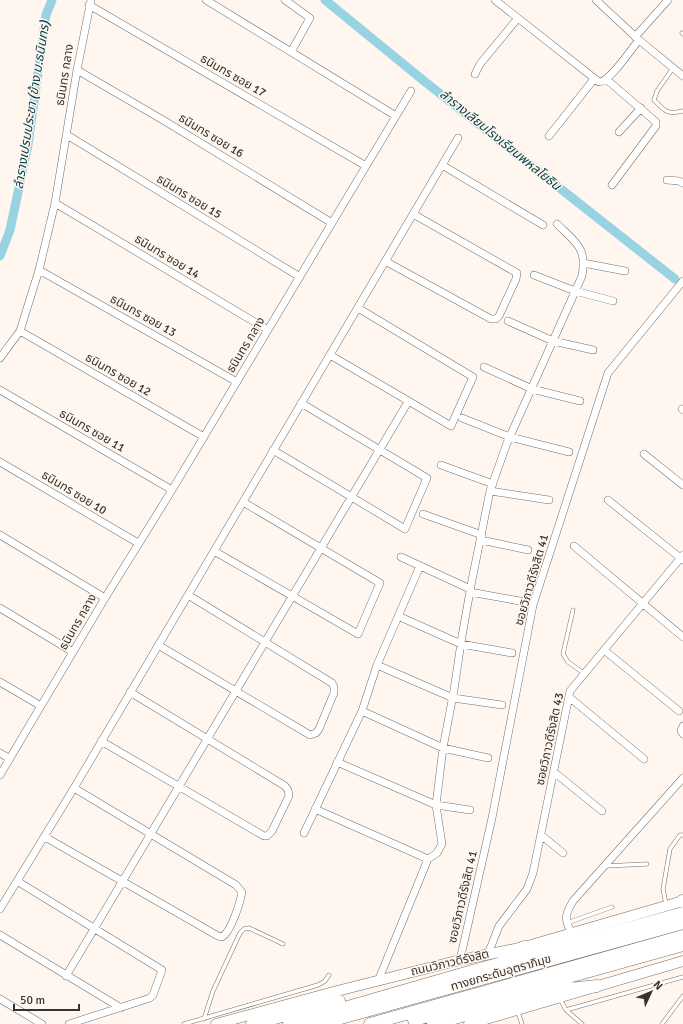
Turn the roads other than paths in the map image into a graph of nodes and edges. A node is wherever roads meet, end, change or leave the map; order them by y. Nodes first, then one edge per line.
1 (206, 0) edge
2 (285, 0) edge
3 (496, 0) edge
4 (596, 0) edge
5 (668, 0) edge
6 (90, 2) edge
7 (518, 18) junction
8 (637, 38) junction
9 (291, 52) junction
10 (673, 68) junction
11 (77, 70) junction
12 (475, 74) dead end
13 (683, 76) edge
14 (594, 79) junction
15 (606, 79) junction
16 (411, 91) dead end
17 (641, 108) junction
18 (683, 111) edge
19 (396, 116) junction
20 (619, 132) dead end
21 (67, 135) junction
22 (549, 136) dead end
23 (458, 138) dead end
24 (442, 165) junction
25 (366, 166) junction
26 (667, 180) dead end
27 (683, 183) edge
28 (612, 185) dead end
29 (55, 203) junction
30 (413, 214) junction
31 (332, 222) junction
32 (557, 224) dead end
33 (543, 225) dead end
34 (385, 261) junction
35 (583, 263) junction
36 (39, 270) junction
37 (625, 271) dead end
38 (534, 276) dead end
39 (300, 277) junction
40 (683, 281) edge
41 (575, 292) junction
42 (613, 301) dead end
43 (358, 308) junction
44 (508, 320) dead end
45 (268, 330) junction
46 (20, 331) junction
47 (553, 341) junction
48 (593, 350) dead end
49 (330, 355) junction
50 (0, 358) edge
51 (484, 367) dead end
52 (237, 382) junction
53 (532, 389) junction
54 (0, 390) edge
55 (580, 401) dead end
56 (408, 402) junction
57 (301, 403) junction
58 (462, 418) dead end
59 (204, 437) junction
60 (510, 437) junction
61 (380, 449) junction
62 (273, 450) junction
63 (570, 452) dead end
64 (644, 454) dead end
65 (0, 462) edge
66 (441, 465) dead end
67 (683, 485) edge
68 (491, 488) junction
69 (172, 490) junction
70 (352, 497) junction
71 (549, 500) dead end
72 (608, 500) dead end
73 (243, 502) junction
74 (423, 514) dead end
75 (0, 535) edge
76 (481, 538) junction
77 (138, 543) junction
78 (574, 546) dead end
79 (321, 548) junction
80 (528, 550) dead end
81 (214, 551) junction
82 (682, 557) edge
83 (400, 558) dead end
84 (420, 566) junction
85 (470, 591) junction
86 (188, 595) junction
87 (292, 597) junction
88 (104, 598) junction
89 (525, 602) dead end
90 (642, 604) junction
91 (0, 608) edge
92 (573, 610) dead end
93 (398, 616) junction
94 (683, 637) edge
95 (265, 642) junction
96 (461, 644) junction
97 (158, 645) junction
98 (604, 650) junction
99 (73, 652) junction
100 (512, 653) dead end
101 (377, 665) junction
102 (584, 674) junction
103 (0, 682) edge
104 (236, 691) junction
105 (130, 692) junction
106 (569, 697) junction
107 (453, 698) junction
108 (502, 705) dead end
109 (41, 706) junction
110 (362, 711) junction
111 (679, 711) dead end
112 (683, 726) edge
113 (683, 734) edge
114 (208, 738) junction
115 (101, 740) junction
116 (443, 748) junction
117 (0, 753) edge
118 (10, 758) junction
119 (488, 758) dead end
120 (644, 759) dead end
121 (337, 762) junction
122 (554, 772) junction
123 (0, 775) edge
124 (683, 778) edge
125 (179, 786) junction
126 (74, 788) junction
127 (436, 805) junction
128 (315, 809) junction
129 (470, 810) dead end
130 (602, 811) dead end
131 (151, 833) junction
132 (304, 833) dead end
133 (541, 835) junction
134 (683, 835) edge
135 (45, 837) junction
136 (563, 853) dead end
137 (428, 858) junction
138 (647, 864) dead end
139 (604, 866) junction
140 (17, 881) junction
141 (122, 882) junction
142 (683, 904) edge
143 (667, 906) junction
144 (612, 907) dead end
145 (0, 909) edge
146 (683, 923) edge
147 (569, 928) junction
148 (94, 929) junction
149 (0, 935) edge
150 (683, 936) edge
151 (283, 944) dead end
152 (683, 945) edge
153 (524, 947) junction
154 (488, 954) junction
155 (460, 960) junction
156 (683, 961) edge
157 (620, 963) junction
158 (329, 975) dead end
159 (66, 976) junction
160 (683, 977) edge
161 (378, 981) junction
162 (597, 986) joint
163 (555, 995) junction
164 (683, 996) edge
165 (0, 999) edge
166 (121, 1008) junction
167 (517, 1010) junction
168 (566, 1010) junction
169 (204, 1019) junction
170 (42, 1024) edge
171 (69, 1024) edge
172 (184, 1024) edge
173 (216, 1024) edge
174 (252, 1024) edge
175 (289, 1024) edge
176 (319, 1024) edge
177 (370, 1024) edge
178 (400, 1024) edge
179 (434, 1024) edge
180 (469, 1024) edge
181 (522, 1024) edge
182 (582, 1024) edge
183 (662, 1024) edge

1 - 9 street
2 - 9 street
3 - 7 street
4 - 8 street
5 - 8 street
6 - 11 street, ธนินทร กลาง
6 - 25 street, ธนินทร ซอย 17
7 - 12 street
7 - 14 street
8 - 10 street
8 - 15 street
9 - 19 street
10 - 13 street
10 - 18 lane
11 - 21 street, ธนินทร กลาง
11 - 31 street, ธนินทร ซอย 16
14 - 15 street
14 - 22 street
15 - 17 street
16 - 19 street, ธนินทร กลาง
17 - 20 street
17 - 28 street
19 - 25 street, ธนินทร กลาง
21 - 29 street, ธนินทร กลาง
21 - 39 street, ธนินทร ซอย 15
23 - 24 street
24 - 30 street
24 - 33 street
25 - 31 street, ธนินทร กลาง
26 - 27 street
29 - 36 street, ธนินทร กลาง
29 - 45 street, ธนินทร ซอย 14
30 - 34 street
30 - 34 street
31 - 39 street, ธนินทร กลาง
32 - 35 street
34 - 43 street
35 - 37 street
35 - 41 street
36 - 46 street, ธนินทร กลาง
36 - 52 street, ธนินทร ซอย 13
38 - 41 street
39 - 45 street, ธนินทร กลาง
40 - 155 street, ซอยวิภาวดีรังสิต 41
41 - 42 street
41 - 47 street
43 - 49 street
43 - 56 street
44 - 47 street
45 - 52 street, ธนินทร กลาง
46 - 50 street, ธนินทร กลาง
46 - 59 street, ธนินทร ซอย 12
47 - 48 street
47 - 53 street
49 - 56 street
49 - 57 street
51 - 53 street
52 - 59 street, ธนินทร กลาง
53 - 55 street
53 - 60 street
54 - 69 street, ธนินทร ซอย 11
56 - 61 street
57 - 61 street
57 - 62 street
58 - 60 street
59 - 69 street, ธนินทร กลาง
60 - 63 street
60 - 68 street
61 - 70 street
61 - 70 street
62 - 70 street
62 - 73 street
64 - 67 street
65 - 77 street, ธนินทร ซอย 10
66 - 68 street
68 - 71 street
68 - 76 street
69 - 77 street, ธนินทร กลาง
70 - 79 street
72 - 82 street
73 - 79 street
73 - 81 street
74 - 76 street
75 - 88 street
76 - 80 street
76 - 85 street
77 - 88 street, ธนินทร กลาง
78 - 90 street
79 - 87 street
79 - 87 street
81 - 86 street
81 - 87 street
82 - 90 street, ซอยวิภาวดีรังสิต 43
83 - 84 street
84 - 85 street
84 - 93 street
85 - 89 street
85 - 96 street
86 - 95 street
86 - 97 street
87 - 95 street
88 - 99 street, ธนินทร กลาง
90 - 94 street
90 - 98 street, ซอยวิภาวดีรังสิต 43
91 - 99 street
92 - 102 lane
93 - 96 street
93 - 101 street
95 - 104 street
95 - 104 street
96 - 100 street
96 - 107 street
97 - 104 street
97 - 105 street
98 - 102 street, ซอยวิภาวดีรังสิต 43
98 - 111 street
99 - 109 street, ธนินทร กลาง
101 - 107 street
101 - 110 street
102 - 106 street, ซอยวิภาวดีรังสิต 43
103 - 109 street
104 - 114 street
105 - 114 street
105 - 115 street
106 - 120 street
106 - 122 street, ซอยวิภาวดีรังสิต 43
107 - 108 street
107 - 116 street
109 - 118 street, ธนินทร กลาง
110 - 116 street
110 - 121 street
112 - 113 street
114 - 125 street
114 - 125 street
115 - 125 street
115 - 126 street
116 - 119 street
116 - 127 street
117 - 118 street
118 - 123 street, ธนินทร กลาง
121 - 127 street
121 - 128 street
122 - 130 street
122 - 133 street, ซอยวิภาวดีรังสิต 43
124 - 139 street
125 - 131 street
126 - 131 street
126 - 135 street
127 - 129 street
127 - 137 street
128 - 132 street
128 - 137 street
131 - 141 street
131 - 141 street
133 - 136 street
133 - 154 street, ซอยวิภาวดีรังสิต 43
134 - 143 lane
135 - 140 street
135 - 141 street
137 - 161 street
138 - 139 lane
139 - 147 street
140 - 145 street
140 - 148 street
141 - 148 street
142 - 143 main road, ถนนวิภาวดีรังสิต
142 - 175 highway, ถนนวิภาวดีรังสิต
143 - 147 main road, ถนนวิภาวดีรังสิต
144 - 147 lane
146 - 176 highway, ทางยกระดับอุตราภิมุข
147 - 153 main road, ถนนวิภาวดีรังสิต
148 - 159 street
148 - 166 street
149 - 159 street
150 - 177 highway, ทางยกระดับอุตราภิมุข
151 - 169 lane
152 - 157 highway
153 - 154 main road, ถนนวิภาวดีรังสิต
153 - 174 highway
154 - 155 main road, ถนนวิภาวดีรังสิต
155 - 161 main road, ถนนวิภาวดีรังสิต
156 - 162 main road
157 - 163 highway
157 - 178 highway
158 - 169 lane
159 - 166 street
160 - 168 lane
161 - 173 main road, ถนนวิภาวดีรังสิต
162 - 163 highway
163 - 167 main road
163 - 168 lane
163 - 179 highway
164 - 183 lane
165 - 170 street
166 - 171 street
167 - 180 main road
167 - 181 lane
168 - 182 lane
169 - 172 lane

